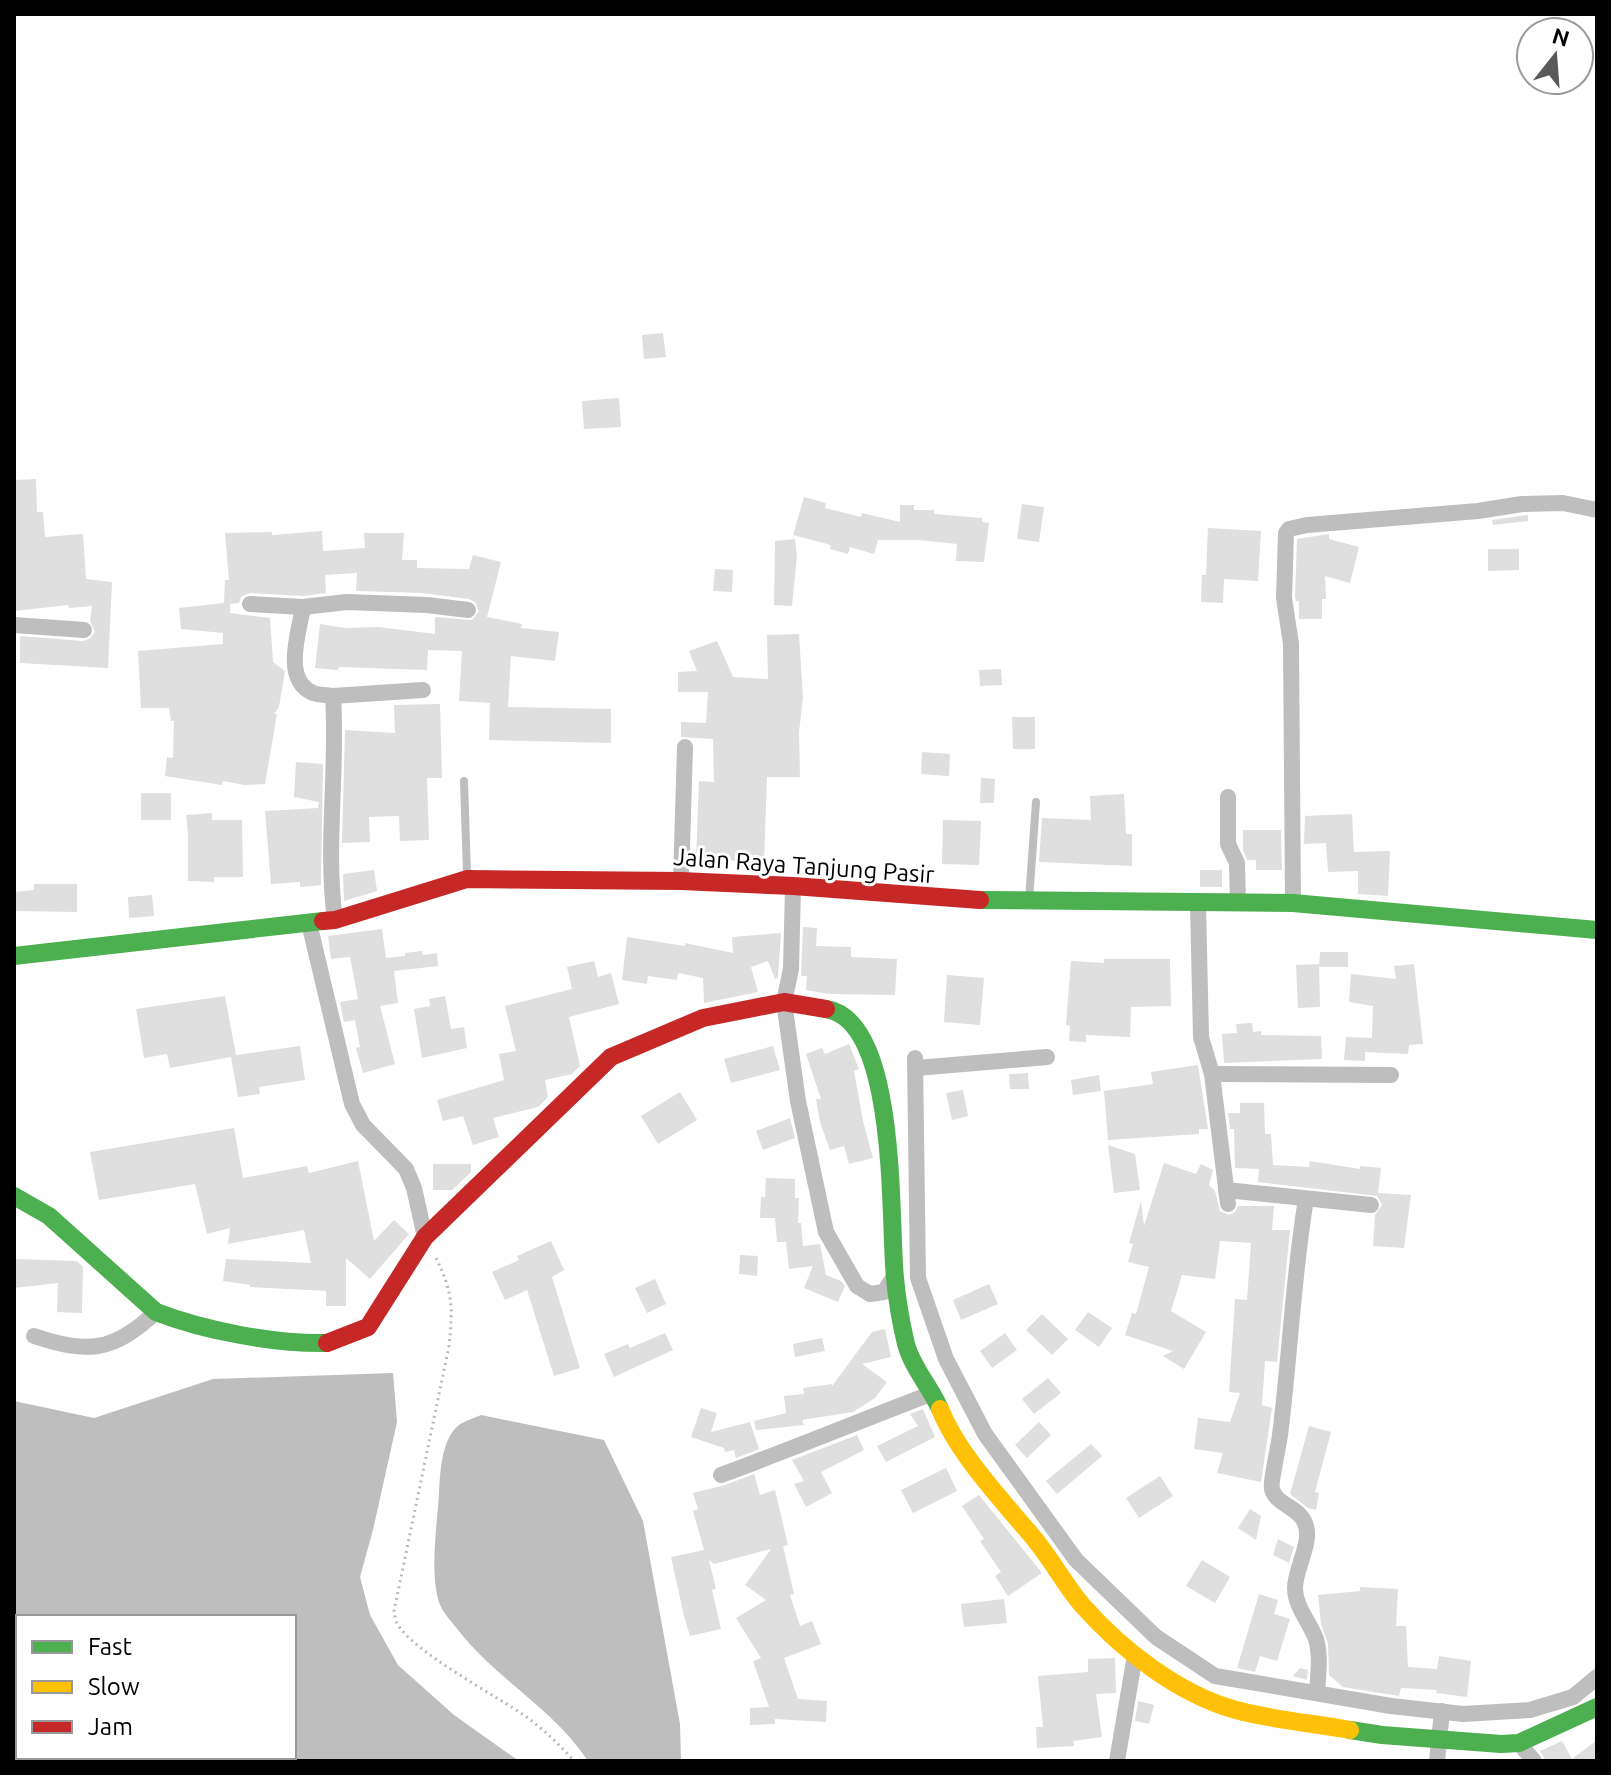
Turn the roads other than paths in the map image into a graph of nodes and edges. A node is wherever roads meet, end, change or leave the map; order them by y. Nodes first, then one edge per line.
1 (1597, 510) edge
2 (250, 604) dead end
3 (303, 607) junction
4 (468, 610) dead end
5 (14, 625) edge
6 (84, 630) dead end
7 (423, 690) dead end
8 (333, 696) junction
9 (685, 747) dead end
10 (464, 781) dead end
11 (1228, 797) dead end
12 (1036, 802) dead end
13 (467, 879) junction
14 (681, 881) junction
15 (793, 886) junction
16 (1029, 901) junction
17 (1238, 903) junction
18 (1293, 903) junction
19 (1198, 904) junction
20 (335, 920) junction
21 (309, 923) junction
22 (1597, 930) edge
23 (14, 956) edge
24 (785, 998) junction
25 (1047, 1057) dead end
26 (1212, 1074) junction
27 (1391, 1075) dead end
28 (14, 1196) edge
29 (1306, 1199) junction
30 (1371, 1205) dead end
31 (424, 1232) junction
32 (906, 1279) junction
33 (156, 1312) junction
34 (34, 1336) dead end
35 (933, 1393) junction
36 (721, 1475) dead end
37 (1135, 1655) junction
38 (1597, 1677) edge
39 (1317, 1693) junction
40 (1597, 1707) edge
41 (1441, 1724) junction
42 (1519, 1743) junction
43 (1117, 1761) edge
44 (1437, 1761) edge
45 (1534, 1761) edge

1 - 18 street
2 - 3 street
3 - 4 street
3 - 8 street
5 - 6 street
7 - 8 street
8 - 20 street
9 - 14 street
10 - 13 lane
11 - 17 street
12 - 16 lane
13 - 14 street, Jalan Raya Tanjung Pasir
13 - 20 street, Jalan Raya Tanjung Pasir
14 - 15 street, Jalan Raya Tanjung Pasir
15 - 16 street, Jalan Raya Tanjung Pasir
15 - 24 street
16 - 19 street, Jalan Raya Tanjung Pasir
17 - 18 street, Jalan Raya Tanjung Pasir
17 - 19 street, Jalan Raya Tanjung Pasir
18 - 22 street, Jalan Raya Tanjung Pasir
19 - 26 street
20 - 21 street, Jalan Raya Tanjung Pasir
21 - 23 street, Jalan Raya Tanjung Pasir
21 - 31 street
24 - 31 street
24 - 32 street
24 - 32 street
25 - 32 street
26 - 27 street
26 - 29 street
28 - 33 street
29 - 30 street
29 - 39 street
31 - 33 street
32 - 35 street
32 - 39 street
33 - 34 street
35 - 36 street
35 - 37 street
37 - 41 street
37 - 43 street
38 - 41 street
39 - 41 street
40 - 42 street
41 - 42 street
41 - 44 street
42 - 45 street

